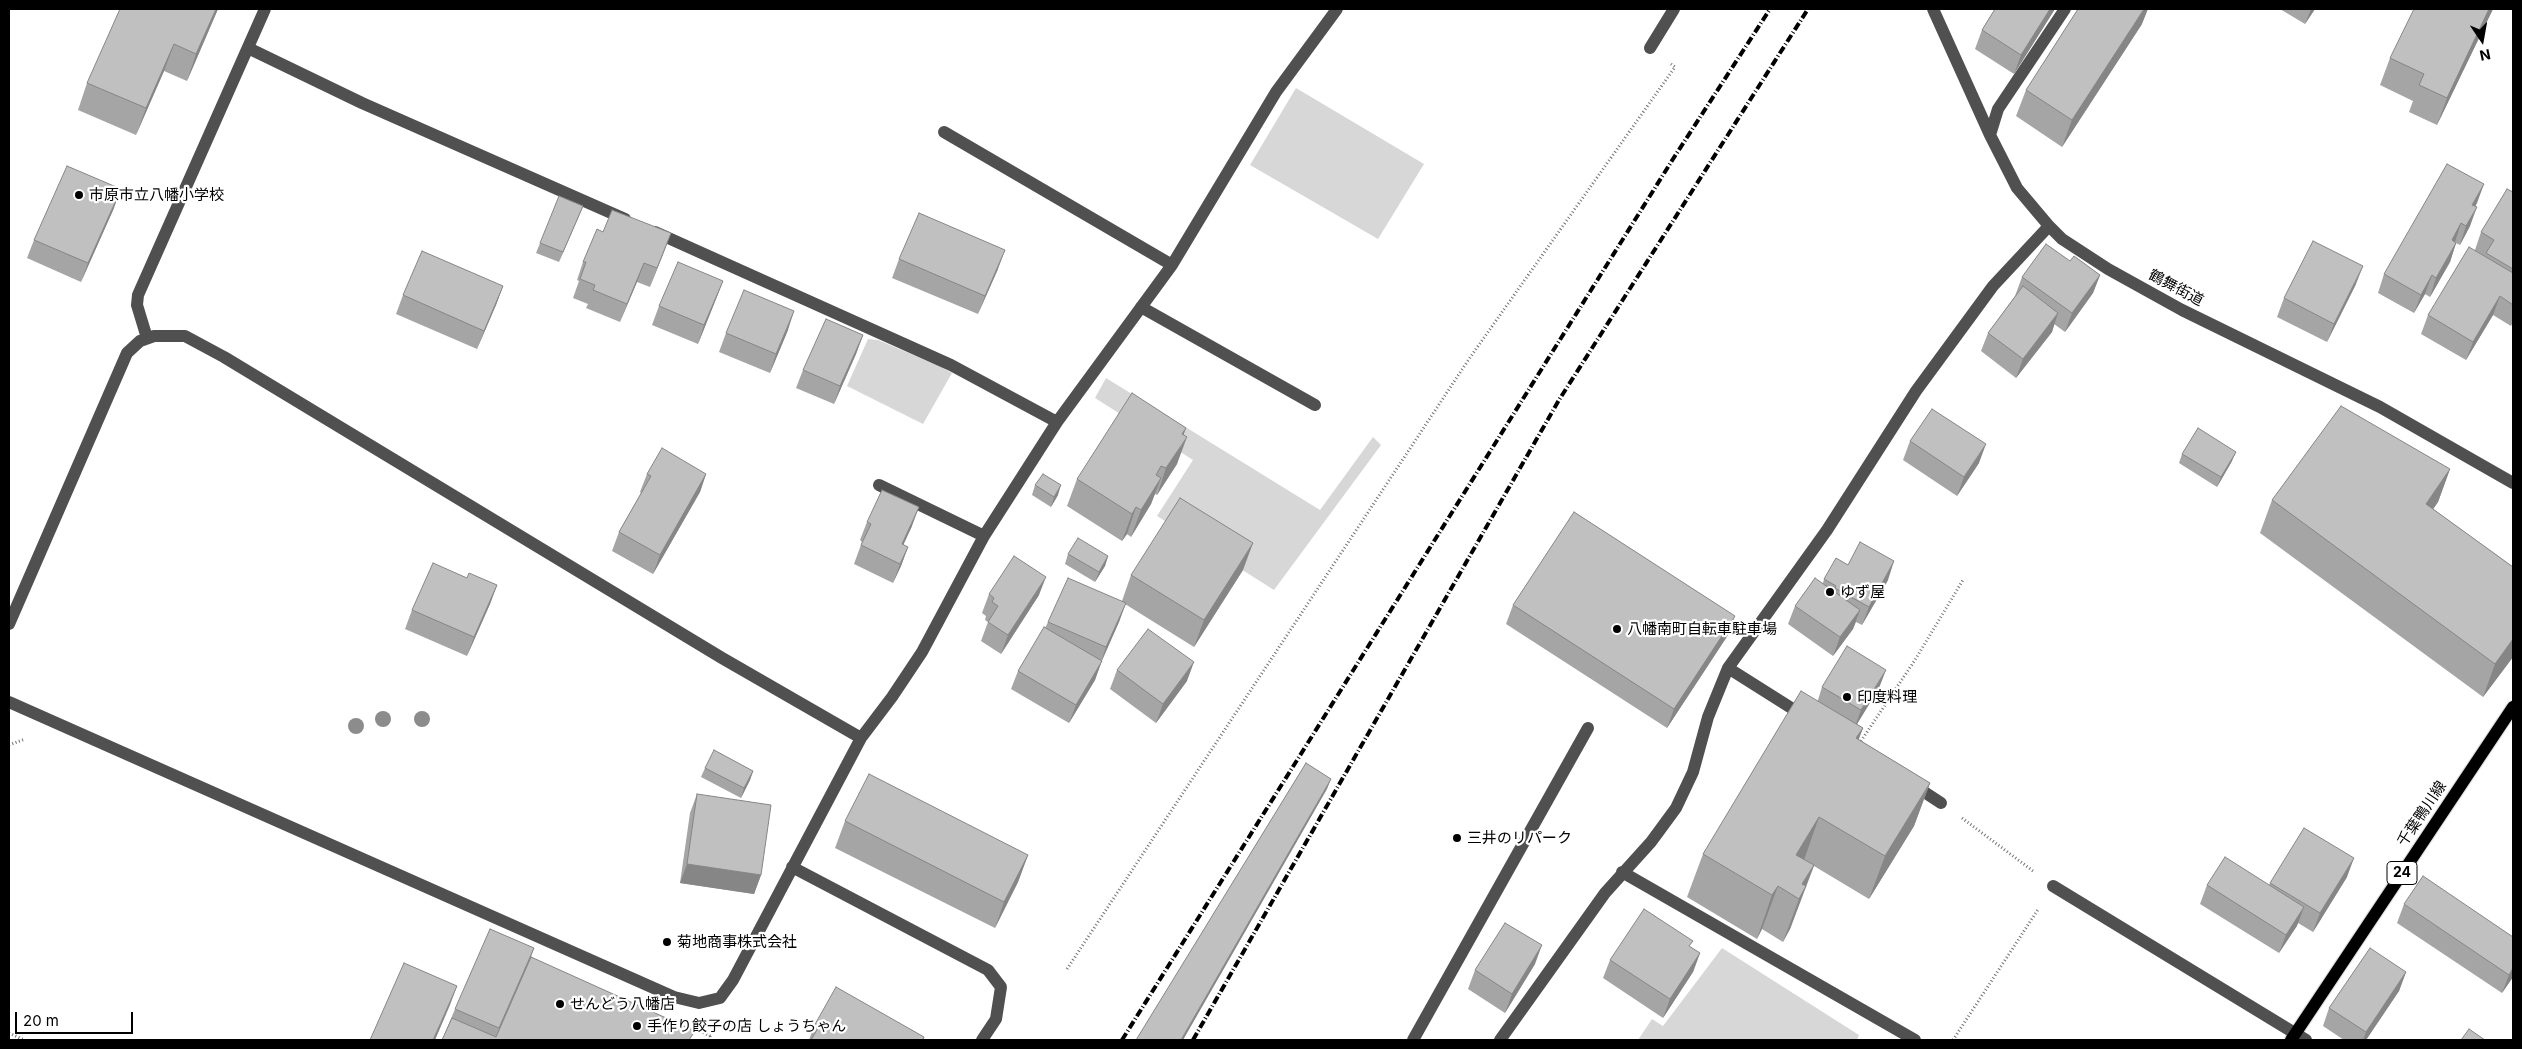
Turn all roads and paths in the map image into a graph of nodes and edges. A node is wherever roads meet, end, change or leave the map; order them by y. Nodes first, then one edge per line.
1 (265, 9) edge
2 (1337, 9) edge
3 (1674, 9) edge
4 (1933, 9) edge
5 (2065, 9) edge
6 (248, 48) junction
7 (1650, 48) joint
8 (944, 132) dead end
9 (1990, 135) junction
10 (2049, 226) junction
11 (1172, 265) junction
12 (1140, 307) junction
13 (147, 338) junction
14 (1315, 405) dead end
15 (1056, 422) junction
16 (2513, 483) edge
17 (879, 486) dead end
18 (984, 536) junction
19 (1963, 580) dead end
20 (9, 624) edge
21 (1728, 668) junction
22 (9, 702) edge
23 (2513, 707) edge
24 (1816, 724) edge
25 (1588, 728) dead end
26 (861, 738) junction
27 (1856, 749) edge
28 (1902, 778) edge
29 (1941, 802) joint
30 (792, 867) junction
31 (1622, 872) junction
32 (2054, 886) junction
33 (1067, 969) dead end
34 (9, 1033) edge
35 (2298, 1038) edge
36 (24, 1040) edge
37 (982, 1040) edge
38 (1413, 1040) edge
39 (1500, 1040) edge
40 (1915, 1040) edge
41 (1953, 1040) edge

1 - 6 street
2 - 11 street
3 - 7 street
4 - 9 street, 鶴舞街道
5 - 9 street
6 - 13 street
6 - 15 street
7 - 33 path
8 - 11 street
9 - 10 street, 鶴舞街道
10 - 16 street, 鶴舞街道
10 - 21 street
11 - 12 street
12 - 14 street
12 - 15 street
13 - 20 street
13 - 26 street
15 - 18 street
17 - 18 street
18 - 26 street
19 - 27 path
21 - 24 street
21 - 31 street
22 - 30 street
23 - 35 main road, 千葉鴨川線 / 24
25 - 38 street
26 - 30 street
28 - 29 street
29 - 32 path
30 - 37 street
31 - 39 street
31 - 40 street
32 - 35 street
32 - 41 path
34 - 36 path

